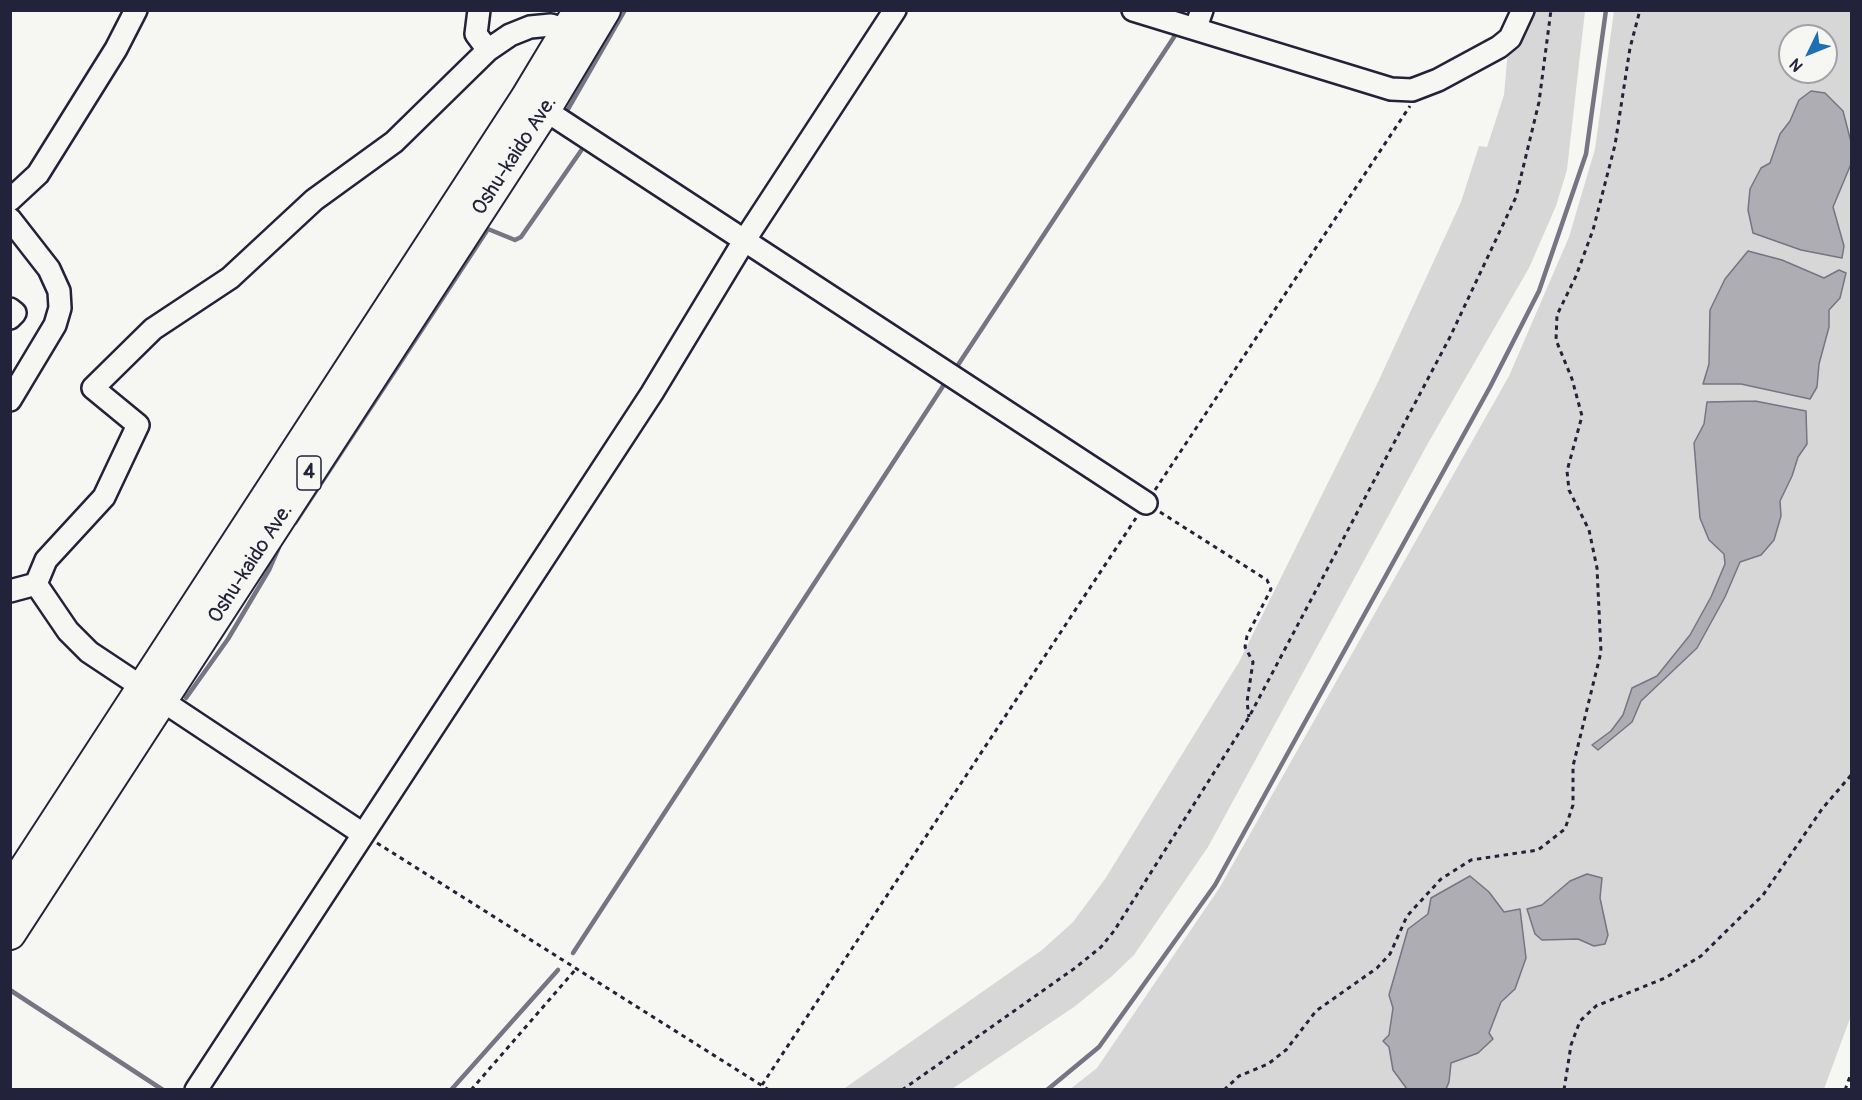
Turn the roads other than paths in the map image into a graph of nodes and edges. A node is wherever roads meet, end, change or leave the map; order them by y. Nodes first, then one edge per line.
1 (136, 10) edge
2 (479, 10) edge
3 (605, 10) edge
4 (895, 10) edge
5 (1133, 10) edge
6 (1523, 10) edge
7 (1199, 19) edge
8 (573, 20) edge
9 (488, 50) junction
10 (545, 110) junction
11 (10, 200) edge
12 (10, 219) edge
13 (744, 241) junction
14 (10, 309) edge
15 (10, 318) edge
16 (10, 400) edge
17 (1146, 503) road end
18 (36, 584) junction
19 (10, 591) edge
20 (152, 695) junction
21 (363, 834) junction
22 (10, 891) edge
23 (10, 934) edge
24 (196, 1089) edge

1 - 11 street
2 - 9 street
3 - 10 highway, Oshu-kaido Ave. / 4
4 - 13 street
5 - 7 street
6 - 7 street
8 - 9 street
8 - 20 highway, Oshu-kaido Ave. / 4
9 - 18 street
10 - 13 street
10 - 20 highway, Oshu-kaido Ave. / 4
12 - 16 street
13 - 17 street
13 - 21 street
14 - 15 street
18 - 19 street
18 - 20 street
20 - 21 street
20 - 22 highway, Oshu-kaido Ave. / 4
20 - 23 highway, Oshu-kaido Ave. / 4
21 - 24 street

